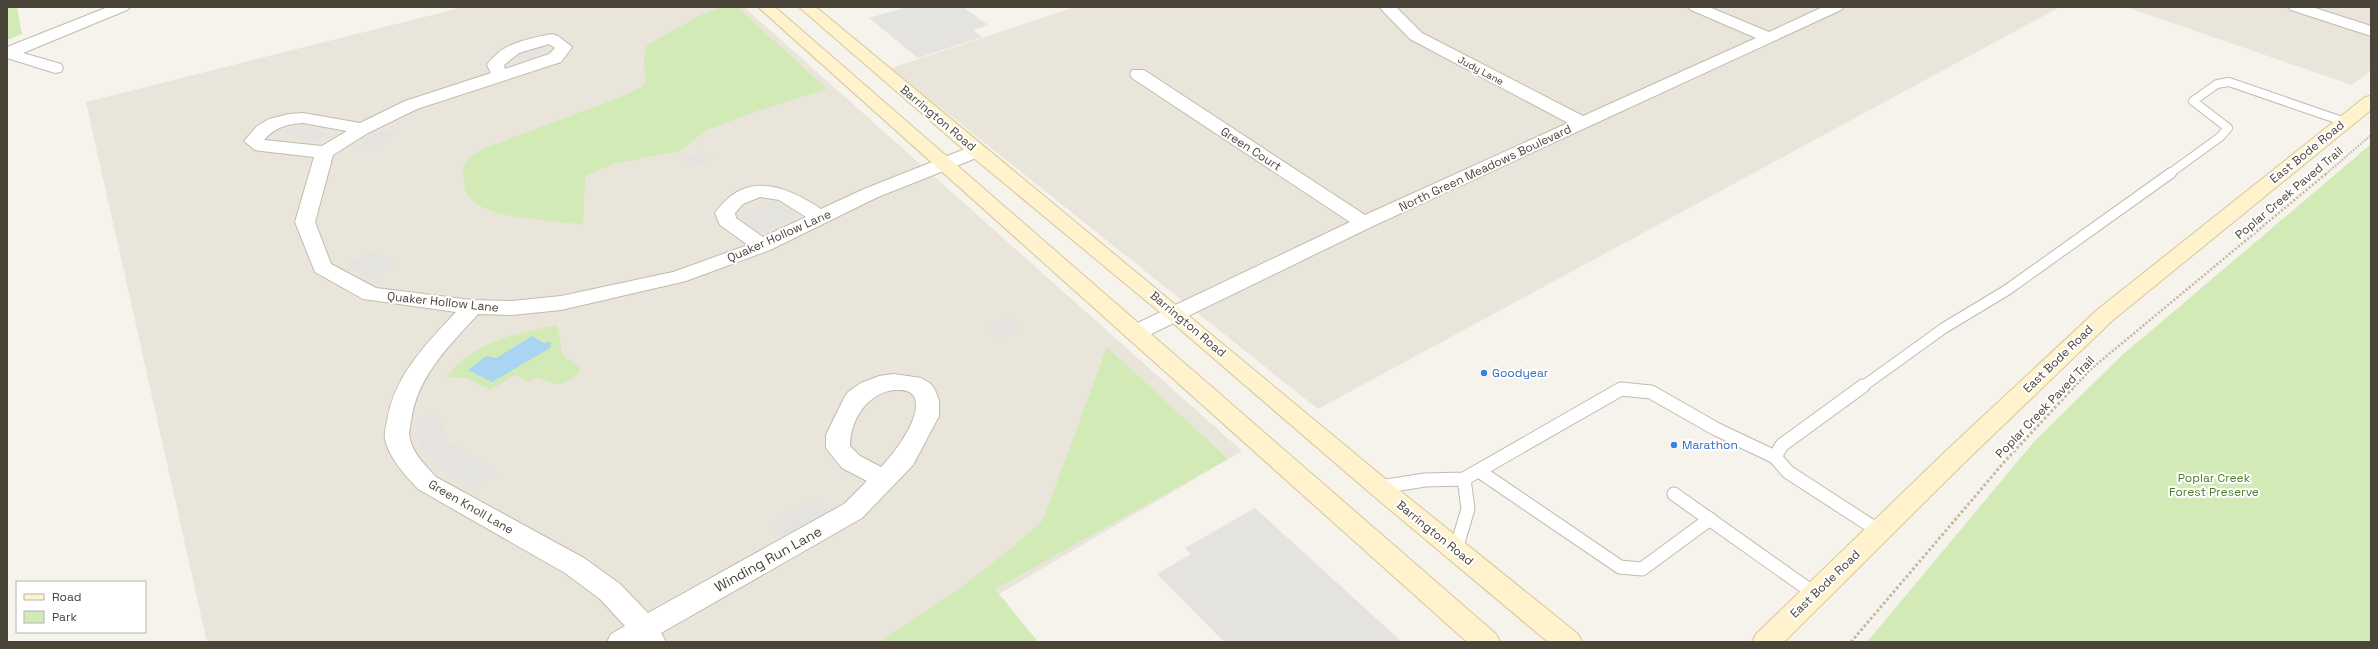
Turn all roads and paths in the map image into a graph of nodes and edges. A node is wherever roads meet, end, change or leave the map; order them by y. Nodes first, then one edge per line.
1 (122, 7) edge
2 (766, 7) edge
3 (807, 7) edge
4 (1386, 7) edge
5 (1696, 7) edge
6 (1836, 7) edge
7 (2296, 7) edge
8 (2371, 30) edge
9 (1768, 37) junction
10 (7, 53) edge
11 (55, 68) dead end
12 (1138, 74) dead end
13 (502, 76) dead end
14 (2371, 100) edge
15 (2345, 122) junction
16 (1582, 123) junction
17 (362, 129) junction
18 (2371, 135) edge
19 (977, 151) junction
20 (325, 152) junction
21 (945, 164) junction
22 (821, 218) junction
23 (1364, 223) junction
24 (763, 246) junction
25 (472, 307) junction
26 (1176, 314) junction
27 (1135, 333) junction
28 (1776, 457) junction
29 (1480, 471) junction
30 (885, 480) dead end
31 (1464, 480) junction
32 (1379, 487) junction
33 (1674, 494) dead end
34 (1710, 519) junction
35 (1879, 531) junction
36 (1456, 549) junction
37 (1815, 594) junction
38 (648, 635) edge
39 (621, 642) edge
40 (1486, 642) edge
41 (1568, 642) edge
42 (1766, 642) edge
43 (1851, 642) edge

1 - 10 street
2 - 21 main road
3 - 19 main road, Barrington Road
4 - 16 street, Judy Lane
5 - 9 street
6 - 9 street, North Green Meadows Boulevard
7 - 8 street
9 - 16 street, North Green Meadows Boulevard
10 - 11 street
12 - 23 street, Green Court
13 - 17 street
14 - 15 main road, East Bode Road
15 - 28 lane
15 - 35 main road, East Bode Road
16 - 23 street, North Green Meadows Boulevard
17 - 20 street
17 - 20 street
18 - 43 path, Poplar Creek Paved Trail
19 - 21 street, Quaker Hollow Lane
19 - 26 main road, Barrington Road
20 - 25 street, Quaker Hollow Lane
21 - 22 street, Quaker Hollow Lane
21 - 27 main road
22 - 24 street, Quaker Hollow Lane
22 - 24 street
23 - 26 street, North Green Meadows Boulevard
24 - 25 street, Quaker Hollow Lane
25 - 38 street, Green Knoll Lane
26 - 27 street, North Green Meadows Boulevard
26 - 32 main road, Barrington Road
27 - 40 main road
28 - 29 lane
28 - 35 lane
29 - 31 lane
29 - 34 lane
30 - 38 street, Winding Run Lane
31 - 32 lane
31 - 36 lane
32 - 36 main road, Barrington Road
33 - 34 lane
34 - 37 lane
35 - 37 main road, East Bode Road
36 - 41 main road, Barrington Road
37 - 42 main road, East Bode Road
38 - 39 street

